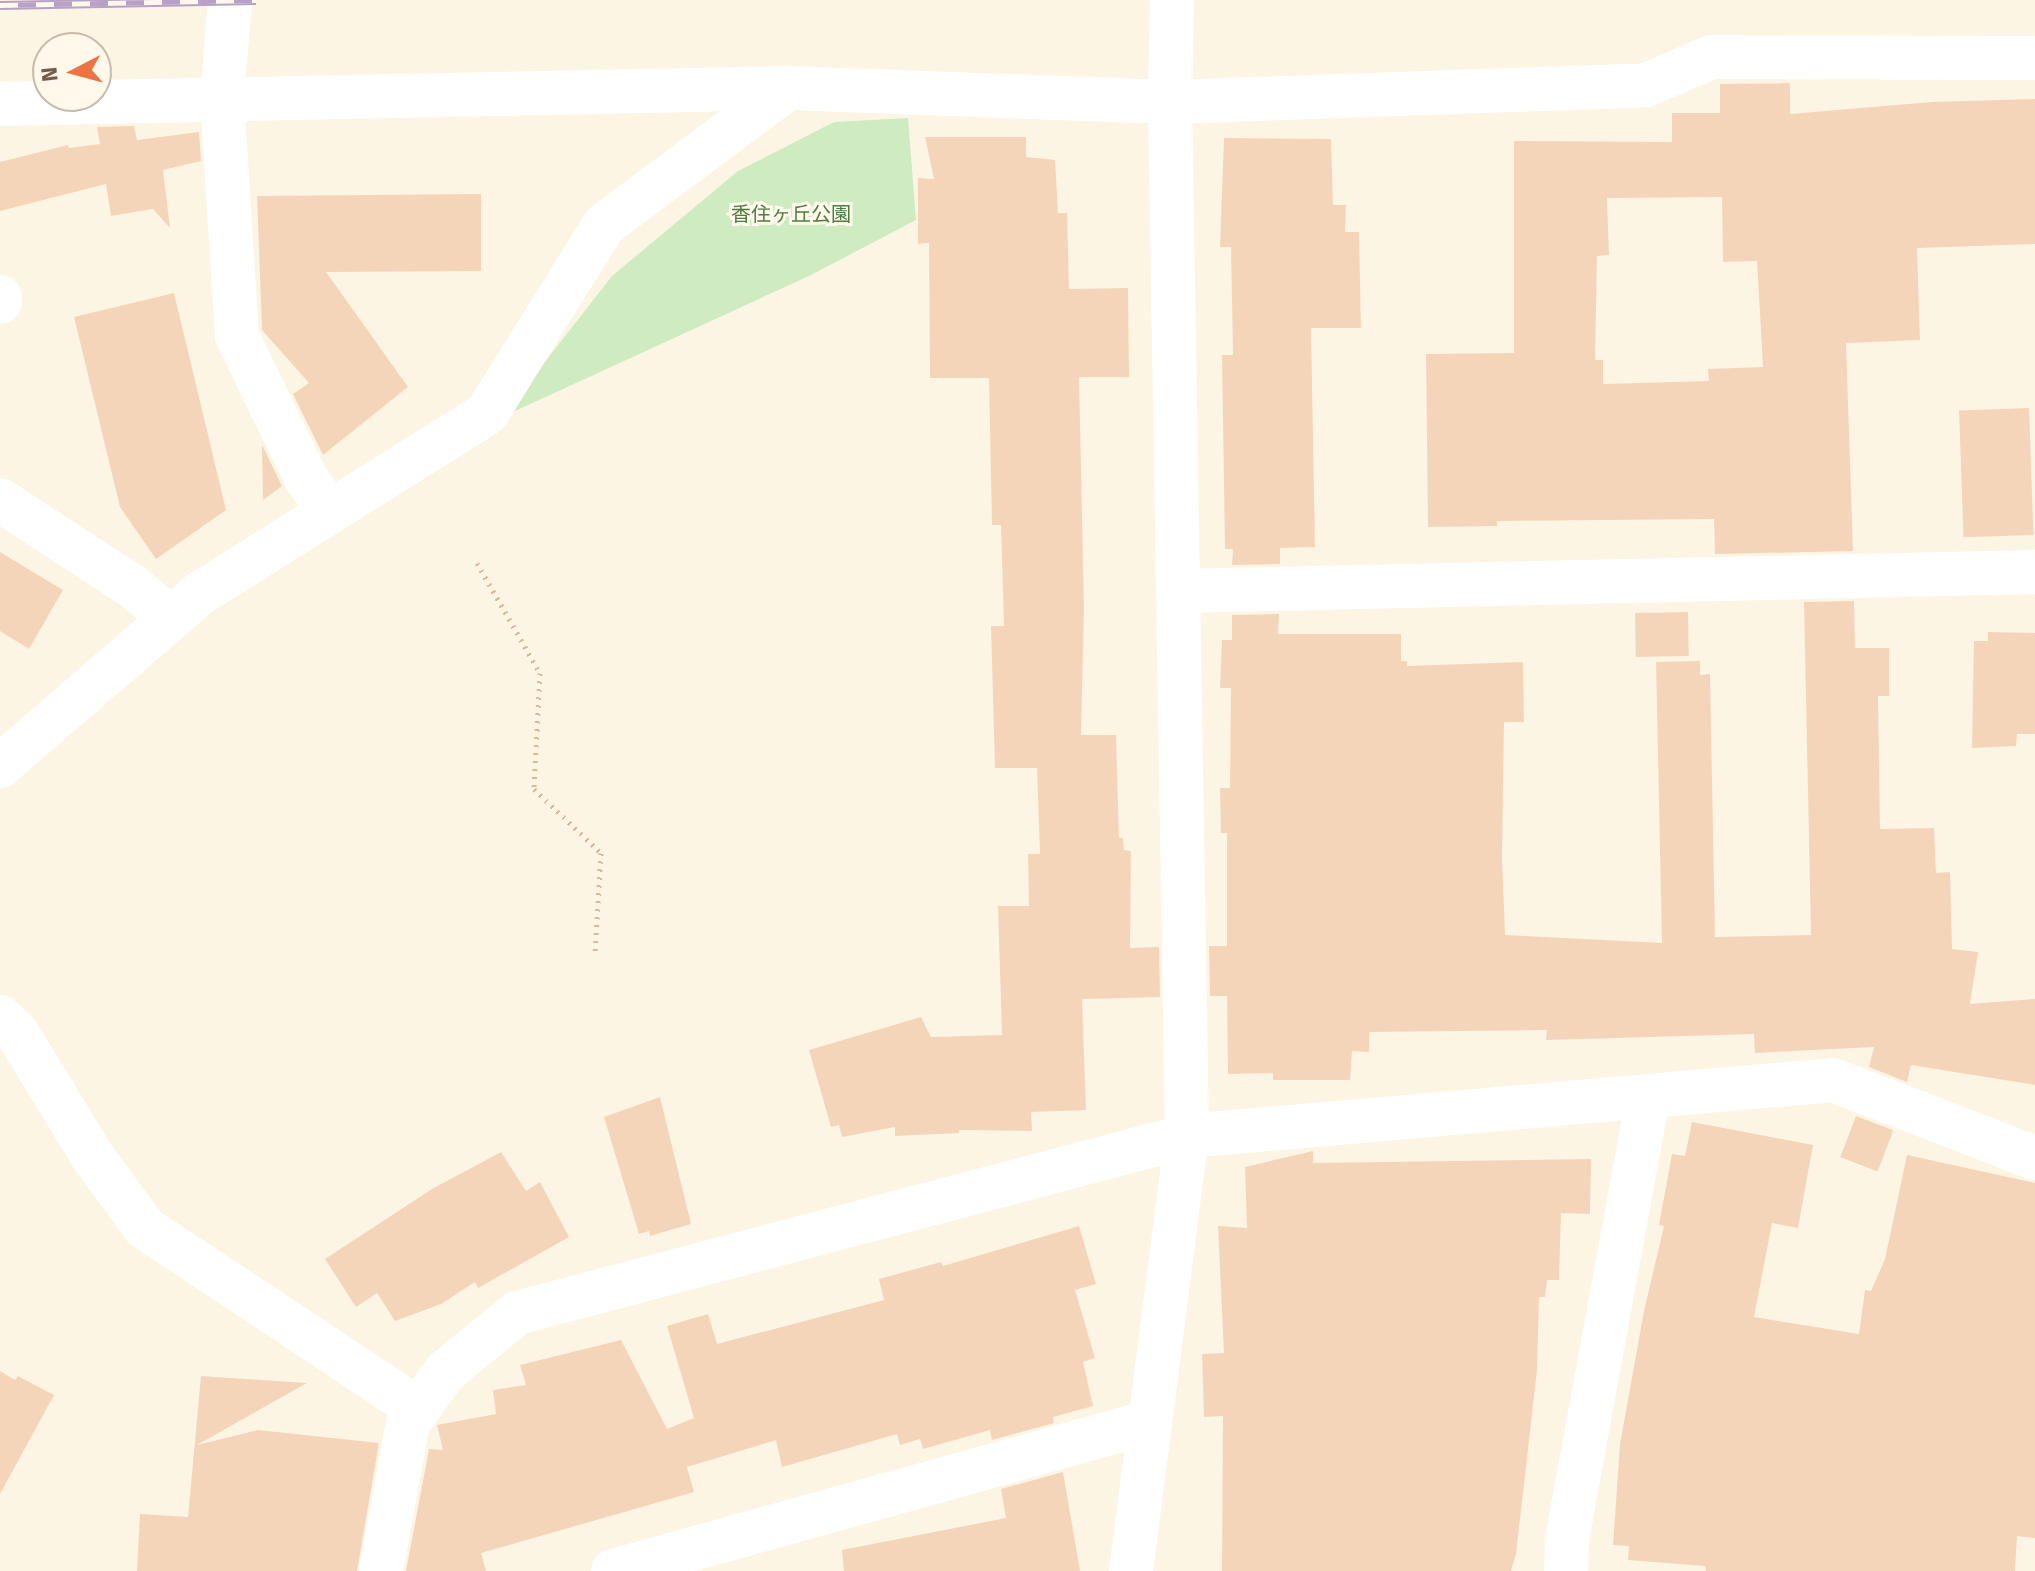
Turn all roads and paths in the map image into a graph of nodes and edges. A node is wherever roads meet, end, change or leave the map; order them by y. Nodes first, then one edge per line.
1 (230, 0) edge
2 (1172, 0) edge
3 (2035, 58) edge
4 (788, 88) junction
5 (222, 98) junction
6 (1170, 102) junction
7 (0, 104) edge
8 (0, 500) edge
9 (330, 512) junction
10 (477, 563) dead end
11 (2035, 572) edge
12 (1179, 591) junction
13 (171, 618) junction
14 (0, 766) edge
15 (595, 953) dead end
16 (0, 1017) edge
17 (1648, 1097) junction
18 (1187, 1136) junction
19 (2035, 1158) edge
20 (418, 1409) junction
21 (1150, 1422) junction
22 (381, 1571) edge
23 (613, 1571) edge
24 (1131, 1571) edge
25 (1566, 1571) edge

1 - 5 street
2 - 6 street
3 - 6 street
4 - 5 street
4 - 6 street
4 - 9 street
5 - 7 street
5 - 9 street
6 - 12 street
8 - 13 street
9 - 13 street
10 - 15 path
11 - 12 street
12 - 18 street
13 - 14 street
16 - 20 street
17 - 18 street
17 - 19 street
17 - 25 street
18 - 20 street
18 - 21 street
20 - 22 street
21 - 23 street
21 - 24 street

